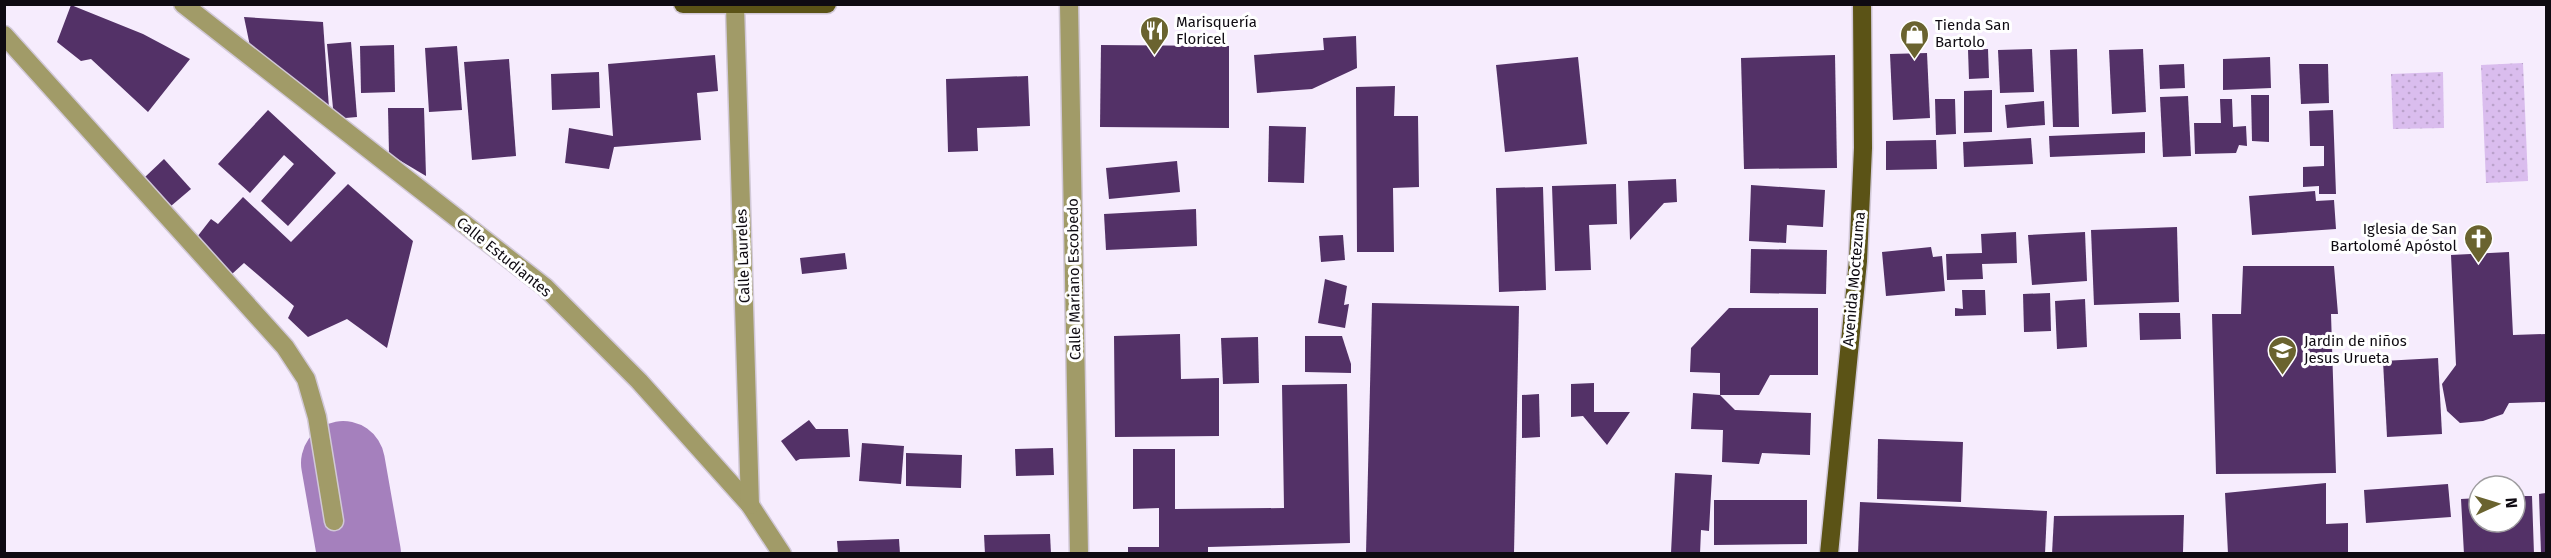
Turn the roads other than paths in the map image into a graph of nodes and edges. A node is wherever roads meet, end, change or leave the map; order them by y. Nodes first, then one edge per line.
1 (183, 4) edge
2 (683, 4) edge
3 (827, 4) edge
4 (1069, 4) edge
5 (1862, 4) edge
6 (735, 6) junction
7 (4, 35) edge
8 (750, 505) junction
9 (334, 522) dead end
10 (782, 554) edge
11 (1079, 554) edge
12 (1829, 554) edge

1 - 8 street, Calle Estudiantes
2 - 6 main road
3 - 6 main road
4 - 11 street, Calle Mariano Escobedo
5 - 12 main road, Avenida Moctezuma
6 - 8 street, Calle Laureles
7 - 9 street
8 - 10 street, Calle Estudiantes

